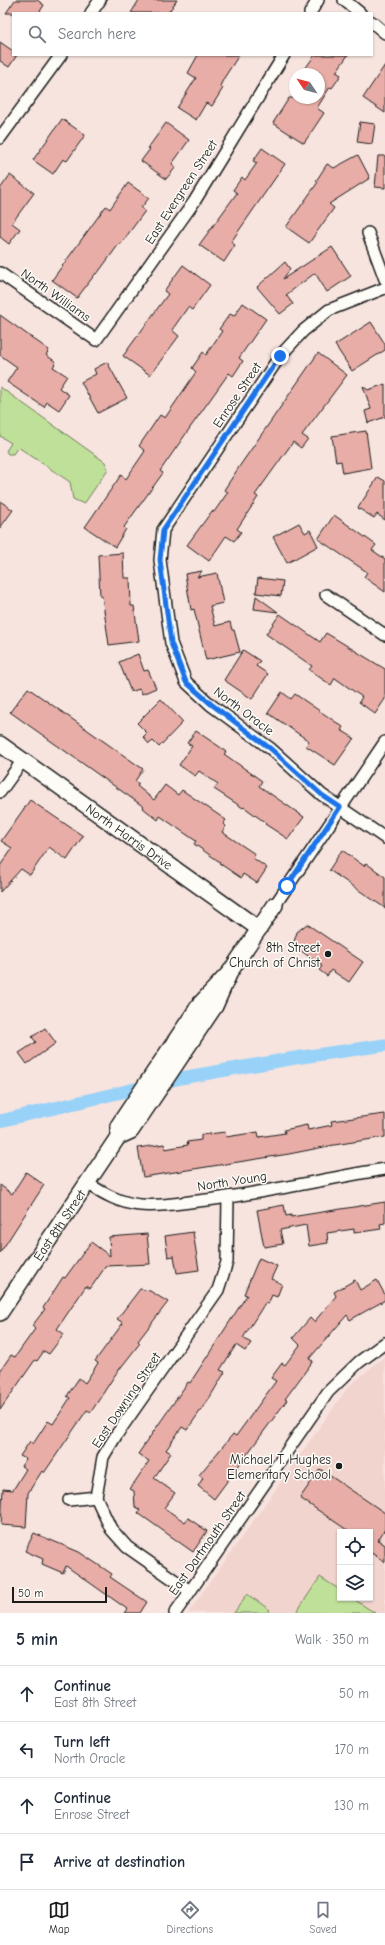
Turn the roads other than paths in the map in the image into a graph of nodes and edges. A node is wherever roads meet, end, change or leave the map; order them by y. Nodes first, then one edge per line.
1 (100, 0) edge
2 (318, 0) edge
3 (344, 0) edge
4 (92, 12) edge
5 (311, 12) edge
6 (359, 12) edge
7 (373, 23) edge
8 (385, 32) edge
9 (60, 56) edge
10 (283, 56) edge
11 (0, 138) edge
12 (368, 233) dead end
13 (0, 273) edge
14 (385, 278) edge
15 (385, 288) edge
16 (96, 340) joint
17 (160, 560) joint
18 (326, 595) dead end
19 (385, 635) edge
20 (385, 742) edge
21 (0, 744) edge
22 (23, 760) junction
23 (0, 792) edge
24 (340, 807) junction
25 (385, 838) edge
26 (275, 905) joint
27 (259, 929) junction
28 (230, 972) junction
29 (118, 1137) junction
30 (385, 1169) edge
31 (87, 1183) junction
32 (228, 1197) junction
33 (0, 1313) edge
34 (385, 1343) edge
35 (96, 1497) junction
36 (69, 1500) dead end
37 (190, 1591) junction
38 (175, 1613) edge

1 - 4 street
2 - 5 street
3 - 6 street
7 - 8 street
9 - 11 street
10 - 16 street, East Evergreen Street
12 - 14 street
13 - 16 street, North Williams
15 - 17 street, Enrose Street
17 - 24 street, North Oracle
18 - 19 street
20 - 24 street, East 8th Street
21 - 22 street, North Harris Drive
22 - 23 street
22 - 27 street, North Harris Drive
24 - 25 street, North Oracle
24 - 26 street, East 8th Street
26 - 27 street, East 8th Street
27 - 28 street, East 8th Street
28 - 29 street, East 8th Street
28 - 29 street, East 8th Street
29 - 31 street, East 8th Street
30 - 32 street, North Young
31 - 32 street, North Young
31 - 33 street, East 8th Street
32 - 35 street, East Downing Street
34 - 37 street, East Dartmouth Street
35 - 36 street
35 - 37 street
37 - 38 street, East Dartmouth Street

